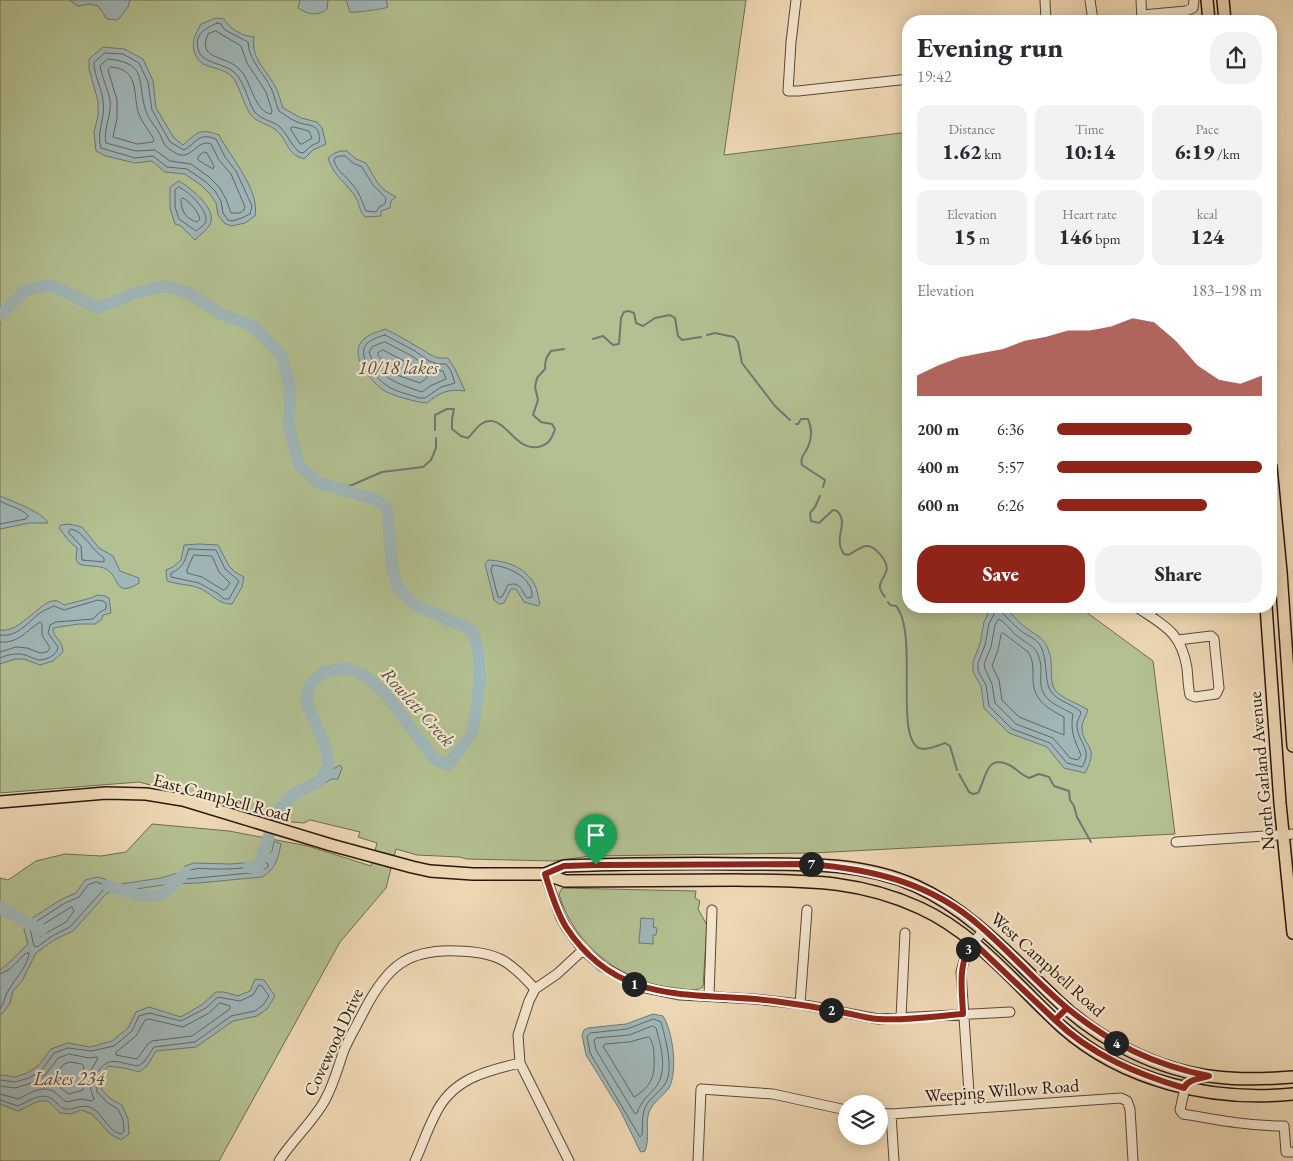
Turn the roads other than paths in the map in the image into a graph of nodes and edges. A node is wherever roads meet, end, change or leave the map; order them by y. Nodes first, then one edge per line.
1 (796, 0) edge
2 (1045, 0) edge
3 (1090, 0) edge
4 (1141, 0) edge
5 (1194, 0) edge
6 (1207, 0) edge
7 (1223, 0) edge
8 (1046, 15) edge
9 (1092, 15) edge
10 (1142, 15) edge
11 (1161, 15) edge
12 (1208, 15) edge
13 (1224, 15) edge
14 (902, 80) edge
15 (1277, 585) edge
16 (1147, 613) edge
17 (1267, 613) edge
18 (1150, 615) joint
19 (1178, 640) junction
20 (1293, 746) edge
21 (0, 802) edge
22 (1288, 834) edge
23 (1176, 842) dead end
24 (343, 849) joint
25 (545, 874) junction
26 (712, 910) dead end
27 (807, 910) dead end
28 (984, 930) junction
29 (905, 933) dead end
30 (1293, 933) edge
31 (973, 942) junction
32 (583, 950) junction
33 (535, 989) junction
34 (708, 996) junction
35 (800, 1004) junction
36 (1067, 1008) junction
37 (1010, 1012) dead end
38 (963, 1014) junction
39 (901, 1018) junction
40 (1055, 1020) junction
41 (520, 1063) junction
42 (1209, 1076) junction
43 (1293, 1077) edge
44 (1184, 1088) junction
45 (1293, 1094) edge
46 (838, 1108) edge
47 (970, 1108) junction
48 (888, 1114) edge
49 (891, 1114) junction
50 (1293, 1152) edge
51 (280, 1161) edge
52 (415, 1161) edge
53 (569, 1161) edge
54 (698, 1161) edge
55 (894, 1161) edge
56 (1133, 1161) edge

1 - 14 street
2 - 8 street
3 - 9 street
4 - 10 street
5 - 11 street
6 - 12 main road
7 - 13 main road
15 - 20 main road, North Garland Avenue
16 - 18 street
17 - 22 main road, North Garland Avenue
18 - 19 street
19 - 19 street
21 - 24 main road, East Campbell Road
22 - 23 street
22 - 30 main road, North Garland Avenue
24 - 25 main road, West Campbell Road
25 - 28 main road, West Campbell Road
25 - 31 main road, West Campbell Road
25 - 32 street
26 - 34 street
27 - 35 street
28 - 31 street
28 - 36 main road, West Campbell Road
29 - 39 street
31 - 38 street
31 - 40 main road, West Campbell Road
32 - 33 street
32 - 34 street
33 - 41 street
33 - 51 street, Covewood Drive
34 - 35 street
35 - 39 street
36 - 40 main road
36 - 42 main road, West Campbell Road
37 - 38 street
38 - 39 street
38 - 47 street
40 - 44 main road, West Campbell Road
41 - 52 street
41 - 53 street
42 - 43 main road, West Campbell Road
42 - 44 street
44 - 45 main road, West Campbell Road
44 - 50 street
46 - 54 street
47 - 49 street, Weeping Willow Road
47 - 56 street, Weeping Willow Road
48 - 49 street, Weeping Willow Road
49 - 55 street

